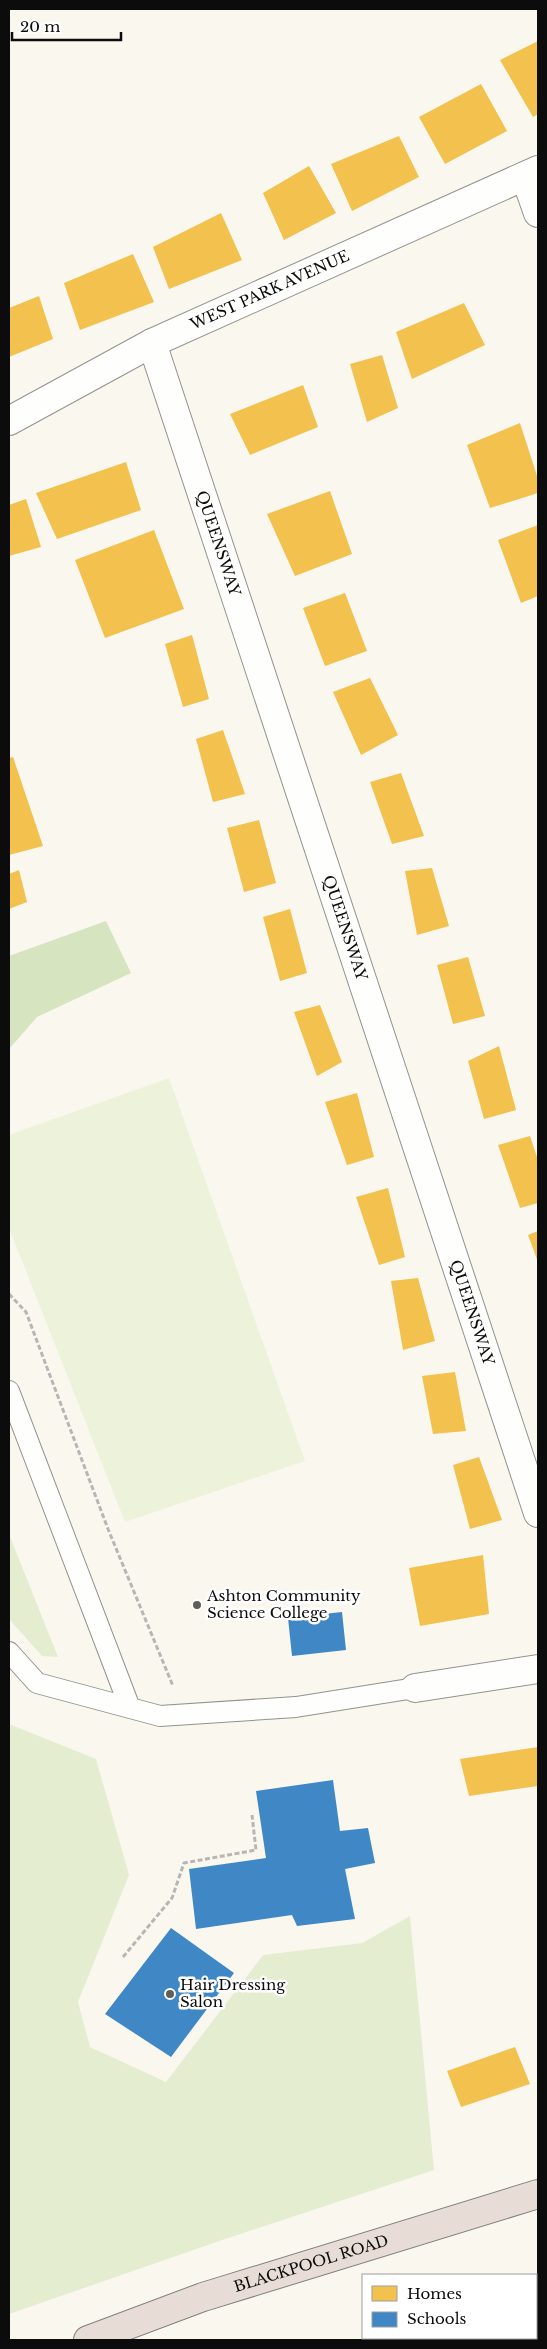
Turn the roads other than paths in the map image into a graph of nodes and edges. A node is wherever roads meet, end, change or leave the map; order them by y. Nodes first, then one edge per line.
1 (532, 173) edge
2 (538, 213) edge
3 (152, 343) junction
4 (9, 421) edge
5 (9, 1391) edge
6 (538, 1514) edge
7 (9, 1652) edge
8 (538, 1669) edge
9 (415, 1688) joint
10 (130, 1708) junction
11 (538, 2194) edge
12 (88, 2340) edge

1 - 2 street
1 - 3 street, WEST PARK AVENUE
3 - 4 street, WEST PARK AVENUE
3 - 6 street, QUEENSWAY
5 - 10 lane
7 - 10 lane
8 - 9 street
9 - 10 lane
11 - 12 highway, BLACKPOOL ROAD

